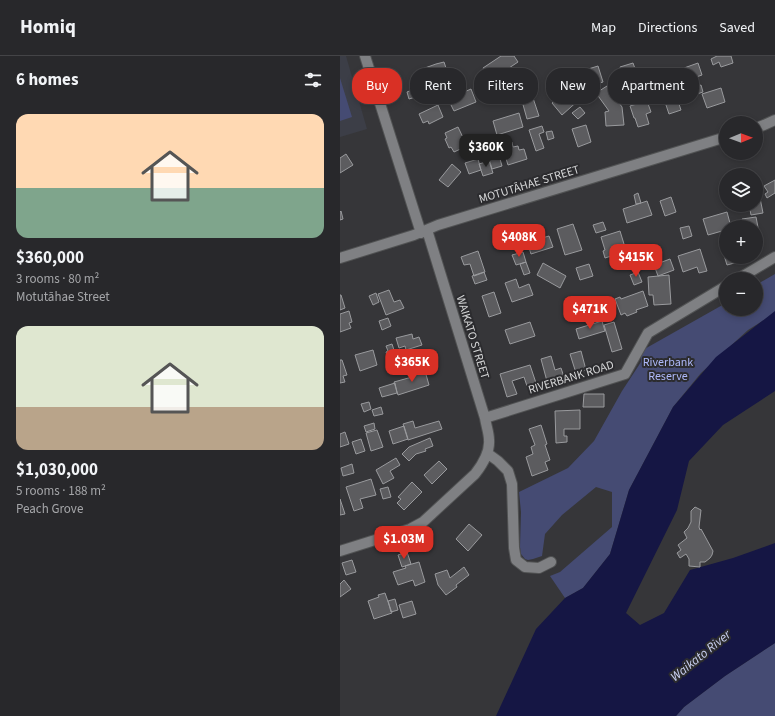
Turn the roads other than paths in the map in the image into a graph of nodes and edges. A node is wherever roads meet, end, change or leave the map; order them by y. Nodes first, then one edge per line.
1 (365, 56) edge
2 (775, 120) edge
3 (763, 126) edge
4 (719, 139) edge
5 (424, 231) junction
6 (775, 257) edge
7 (340, 258) edge
8 (750, 272) edge
9 (719, 290) edge
10 (485, 418) junction
11 (487, 452) junction
12 (340, 551) edge
13 (551, 562) dead end

1 - 5 street, WAIKATO STREET
2 - 3 street
4 - 5 street, MOTUTĀHAE STREET
5 - 7 street, MOTUTĀHAE STREET
5 - 10 street, WAIKATO STREET
6 - 8 street
9 - 10 street, RIVERBANK ROAD
10 - 11 street, WAIKATO STREET
11 - 12 street
11 - 13 street

